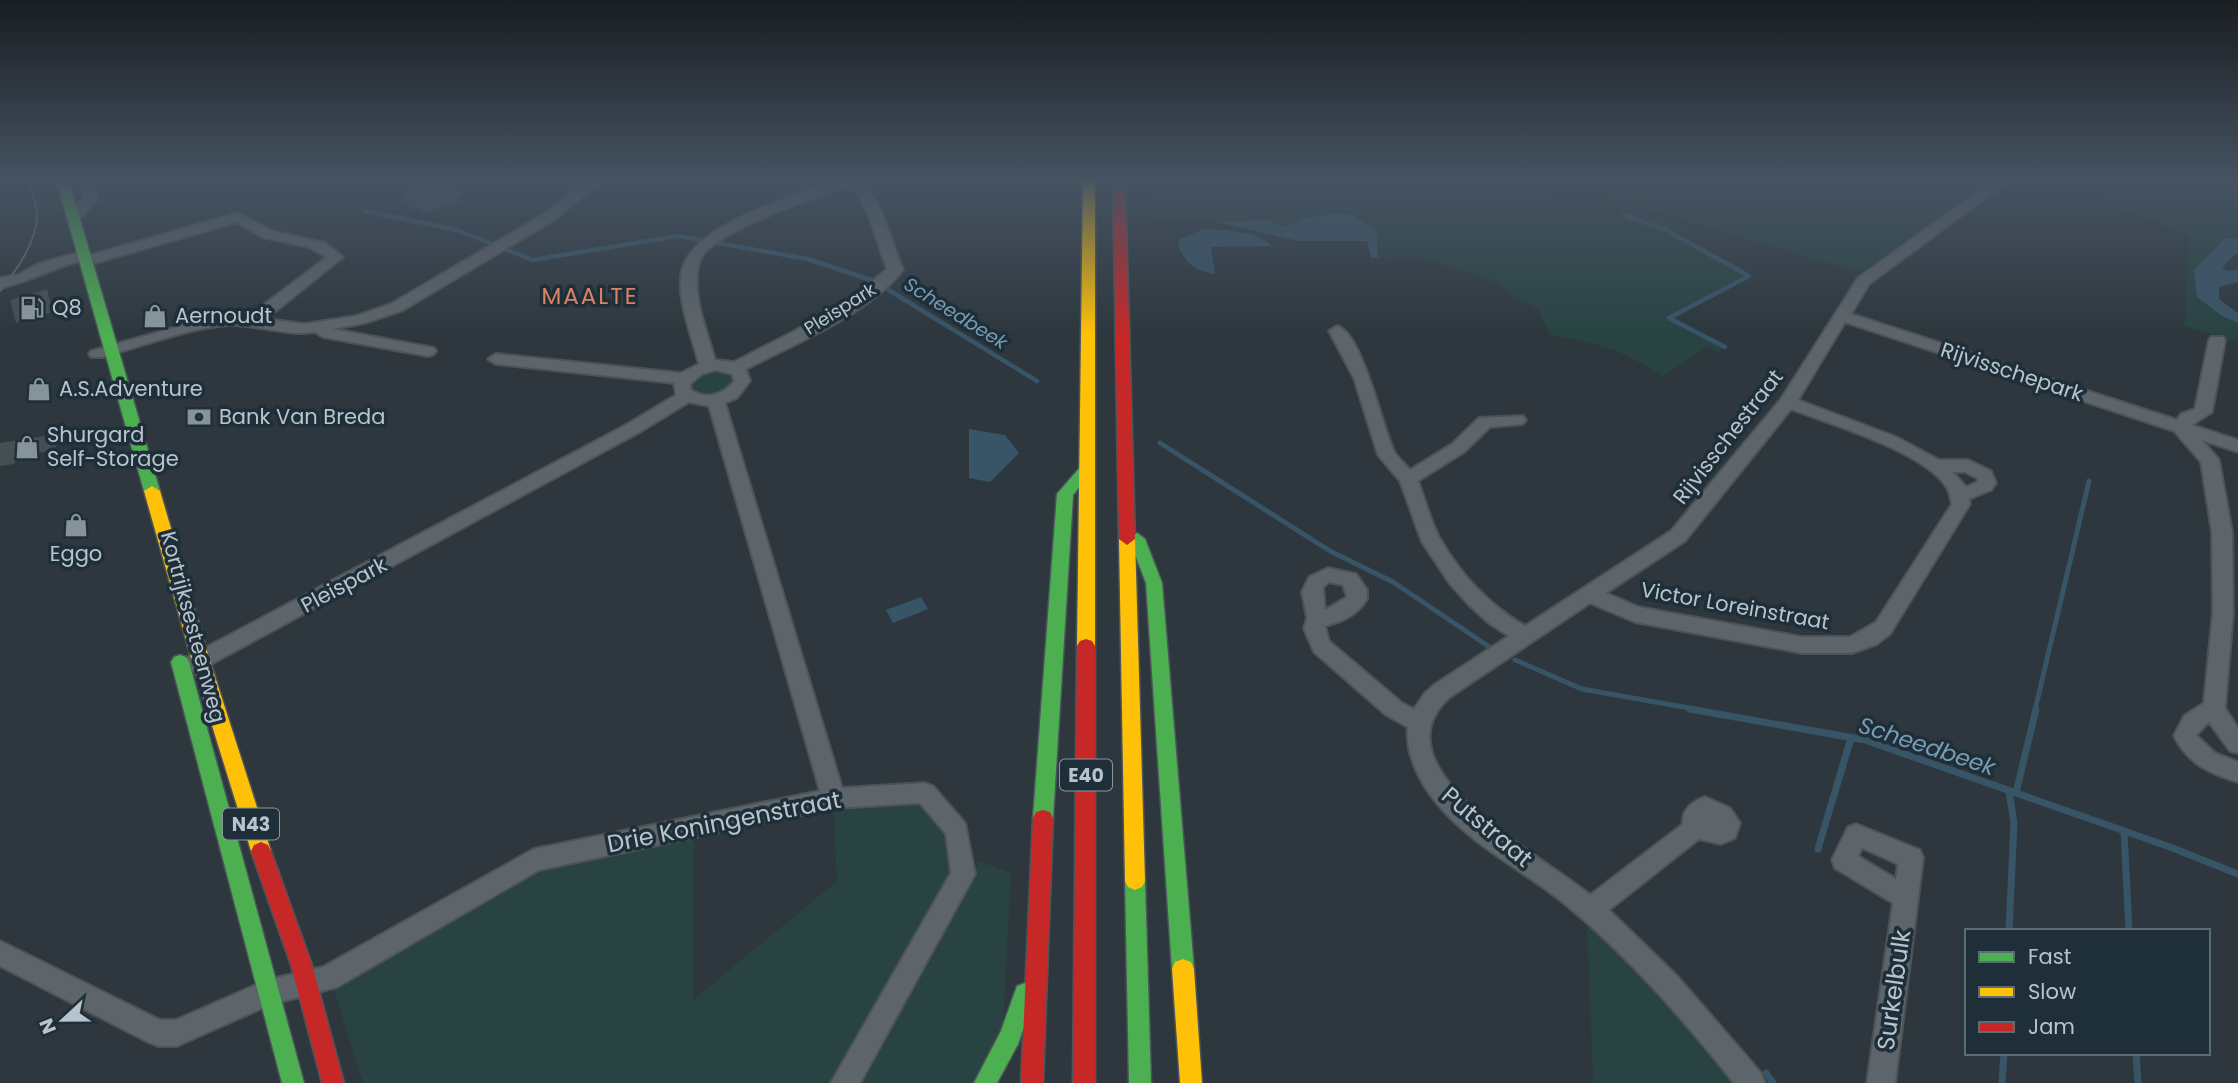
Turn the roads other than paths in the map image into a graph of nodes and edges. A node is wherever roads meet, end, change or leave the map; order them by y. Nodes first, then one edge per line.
1 (70, 233) edge
2 (76, 233) edge
3 (178, 233) edge
4 (263, 233) edge
5 (523, 233) edge
6 (726, 233) edge
7 (882, 233) edge
8 (1089, 233) edge
9 (1120, 233) edge
10 (1930, 233) edge
11 (80, 258) junction
12 (1, 285) edge
13 (382, 314) junction
14 (1842, 316) junction
15 (253, 321) junction
16 (304, 329) junction
17 (1337, 331) dead end
18 (2217, 340) dead end
19 (382, 342) junction
20 (428, 351) dead end
21 (104, 352) junction
22 (496, 359) dead end
23 (708, 366) junction
24 (735, 368) junction
25 (686, 388) junction
26 (716, 400) junction
27 (1788, 402) junction
28 (2203, 412) junction
29 (1517, 420) dead end
30 (2181, 428) junction
31 (118, 434) dead end
32 (2238, 447) edge
33 (2210, 460) junction
34 (1939, 466) junction
35 (1088, 467) junction
36 (1408, 479) junction
37 (1962, 495) junction
38 (1128, 514) junction
39 (2230, 572) edge
40 (1590, 595) junction
41 (2231, 611) edge
42 (1317, 618) dead end
43 (1527, 636) junction
44 (176, 644) dead end
45 (192, 665) junction
46 (2214, 708) junction
47 (1419, 722) junction
48 (2238, 744) edge
49 (2238, 772) edge
50 (834, 797) junction
51 (1696, 828) dead end
52 (1906, 898) dead end
53 (1590, 910) junction
54 (0, 953) edge
55 (1036, 964) junction
56 (307, 984) junction
57 (267, 993) junction
58 (1185, 996) junction
59 (293, 1083) edge
60 (333, 1083) edge
61 (845, 1083) edge
62 (985, 1083) edge
63 (1031, 1083) edge
64 (1084, 1083) edge
65 (1140, 1083) edge
66 (1191, 1083) edge
67 (1208, 1083) edge
68 (1751, 1083) edge
69 (1881, 1083) edge

1 - 11 main road, Kortrijksesteenweg / N43
2 - 11 main road, Kortrijksesteenweg / N43
3 - 11 street
4 - 15 street
5 - 13 street
6 - 23 street, Pleispark
7 - 24 street, Pleispark
8 - 35 main road, E40
9 - 38 main road, E40
10 - 14 street, Rijvisschestraat
11 - 12 street
11 - 21 main road, Kortrijksesteenweg / N43
13 - 16 street
13 - 19 street
14 - 27 street, Rijvisschestraat
14 - 30 street, Rijvisschepark
15 - 16 street
15 - 21 street
16 - 19 street
17 - 36 street
18 - 28 street
19 - 20 street
21 - 31 main road, Kortrijksesteenweg / N43
21 - 45 main road, Kortrijksesteenweg / N43
22 - 25 street
23 - 24 street
23 - 25 street, Pleispark
24 - 26 street
25 - 26 street
25 - 45 street, Pleispark
26 - 50 street
27 - 34 street, Victor Loreinstraat
27 - 40 street, Rijvisschestraat
28 - 30 street
28 - 32 street
29 - 36 street
30 - 32 street, Rijvisschepark
30 - 33 street, Rijvisschepark
32 - 33 street
33 - 39 street
34 - 37 street, Victor Loreinstraat
34 - 37 street, Victor Loreinstraat
35 - 55 main road
35 - 64 main road, E40
36 - 43 street
37 - 40 street, Victor Loreinstraat
38 - 58 main road
38 - 65 main road, E40
39 - 41 street
40 - 43 street, Rijvisschestraat
41 - 46 street
42 - 47 street
43 - 47 street
44 - 45 main road, Kortrijksesteenweg / N43
45 - 56 main road, Kortrijksesteenweg / N43
45 - 57 main road, Kortrijksesteenweg / N43
46 - 48 street
46 - 49 street
47 - 53 street, Putstraat
50 - 56 street, Drie Koningenstraat
50 - 61 street, Drie Koningenstraat
51 - 53 street
52 - 69 street, Surkelbulk
53 - 68 street, Putstraat
54 - 57 street, Drie Koningenstraat
55 - 62 main road
55 - 63 main road
56 - 57 street, Drie Koningenstraat
56 - 60 main road, Kortrijksesteenweg / N43
57 - 59 main road, Kortrijksesteenweg / N43
58 - 66 main road
58 - 67 main road

